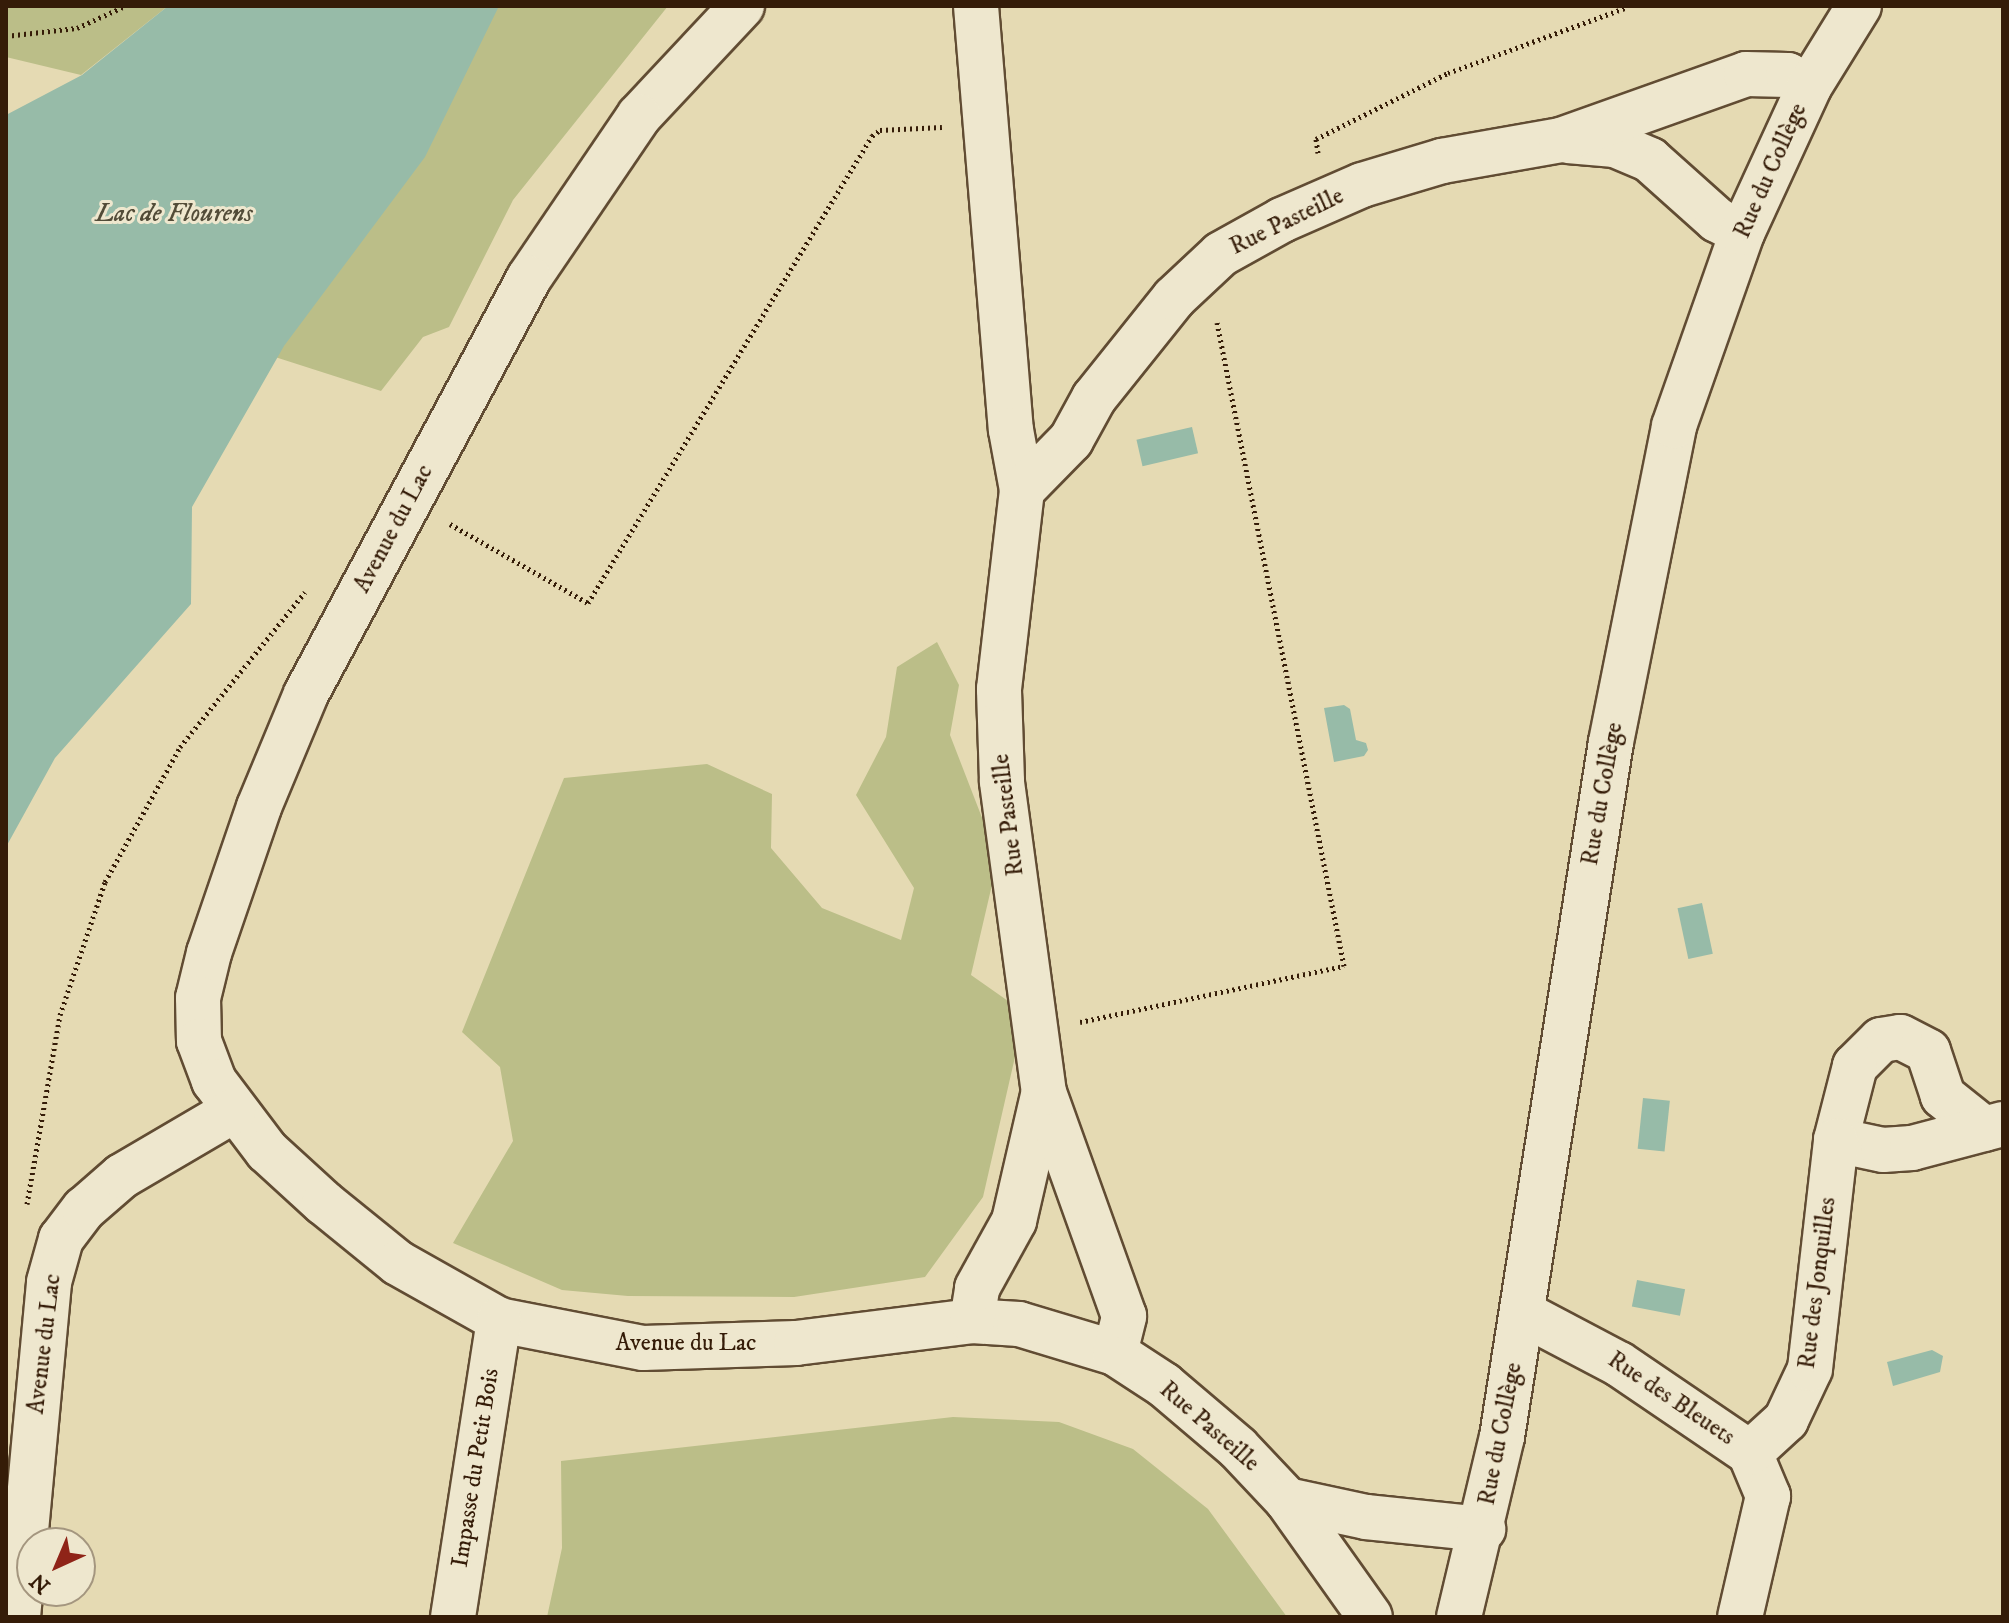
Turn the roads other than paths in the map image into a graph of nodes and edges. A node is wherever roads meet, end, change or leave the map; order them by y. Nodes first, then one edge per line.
1 (742, 6) edge
2 (976, 6) edge
3 (1859, 6) edge
4 (1809, 87) junction
5 (1561, 140) junction
6 (1742, 233) junction
7 (1022, 490) junction
8 (1044, 1093) junction
9 (233, 1111) junction
10 (1994, 1126) edge
11 (1836, 1140) junction
12 (1524, 1314) junction
13 (499, 1320) junction
14 (972, 1321) junction
15 (1115, 1353) junction
16 (1750, 1453) junction
17 (1287, 1500) junction
18 (1483, 1529) junction
19 (18, 1617) edge
20 (453, 1617) edge
21 (1370, 1617) edge
22 (1459, 1617) edge
23 (1740, 1617) edge

1 - 9 street, Avenue du Lac
2 - 7 street, Rue Pasteille
3 - 4 street, Rue du Collège
4 - 5 street, Rue Pasteille
4 - 6 street, Rue du Collège
5 - 6 street, Rue Pasteille
5 - 7 street, Rue Pasteille
6 - 12 street, Rue du Collège
7 - 8 street, Rue Pasteille
8 - 14 street, Rue Pasteille
8 - 15 street, Rue Pasteille
9 - 13 street, Avenue du Lac
9 - 19 street, Avenue du Lac
10 - 11 street, Rue des Jonquilles
10 - 11 street, Rue des Jonquilles
11 - 16 street, Rue des Jonquilles
12 - 16 street, Rue des Bleuets
12 - 18 street, Rue du Collège
13 - 14 street, Avenue du Lac
13 - 20 street, Impasse du Petit Bois
14 - 15 street, Avenue du Lac
15 - 17 street, Rue Pasteille
16 - 23 street, Rue des Bleuets
17 - 18 street
17 - 21 street, Rue Pasteille
18 - 22 street, Rue du Collège

